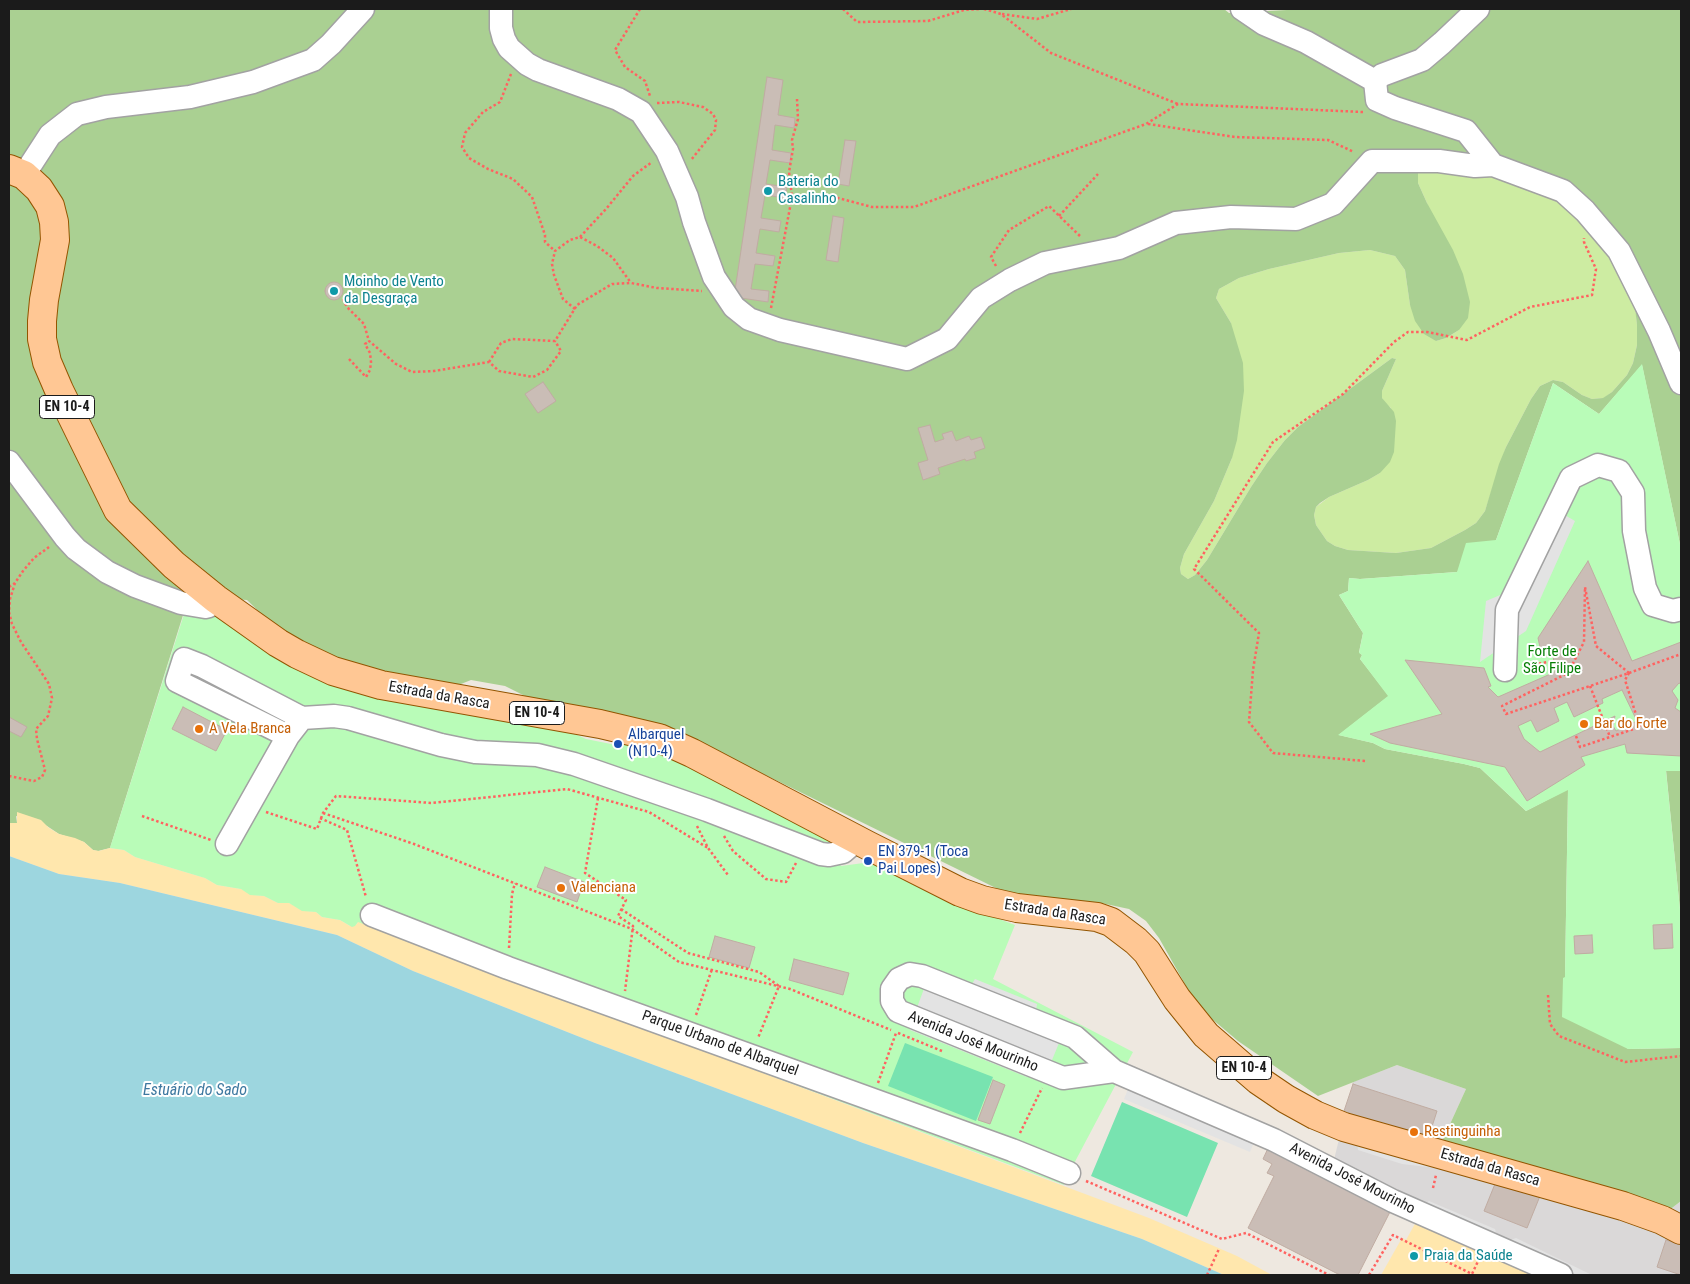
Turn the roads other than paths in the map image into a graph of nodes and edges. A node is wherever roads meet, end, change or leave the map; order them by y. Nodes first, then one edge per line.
1 (363, 9) edge
2 (501, 9) edge
3 (1242, 9) edge
4 (1478, 9) edge
5 (1376, 91) junction
6 (1493, 165) junction
7 (16, 172) edge
8 (1681, 383) edge
9 (9, 462) edge
10 (216, 599) junction
11 (1681, 608) edge
12 (1505, 670) road end
13 (302, 718) junction
14 (288, 736) junction
15 (857, 840) junction
16 (227, 844) road end
17 (372, 915) road end
18 (1114, 1071) junction
19 (1069, 1173) road end
20 (1681, 1230) edge
21 (1561, 1275) edge

1 - 7 street
2 - 6 street
3 - 5 street
4 - 5 street
5 - 6 street
6 - 8 street
7 - 10 main road, EN 10-4
9 - 10 street
10 - 15 main road, Estrada da Rasca / EN 10-4
11 - 12 street
13 - 14 street
13 - 14 street
13 - 15 street
14 - 16 street
15 - 20 main road, Estrada da Rasca / EN 10-4
17 - 19 street, Parque Urbano de Albarquel
18 - 18 street, Avenida José Mourinho
18 - 21 street, Avenida José Mourinho

